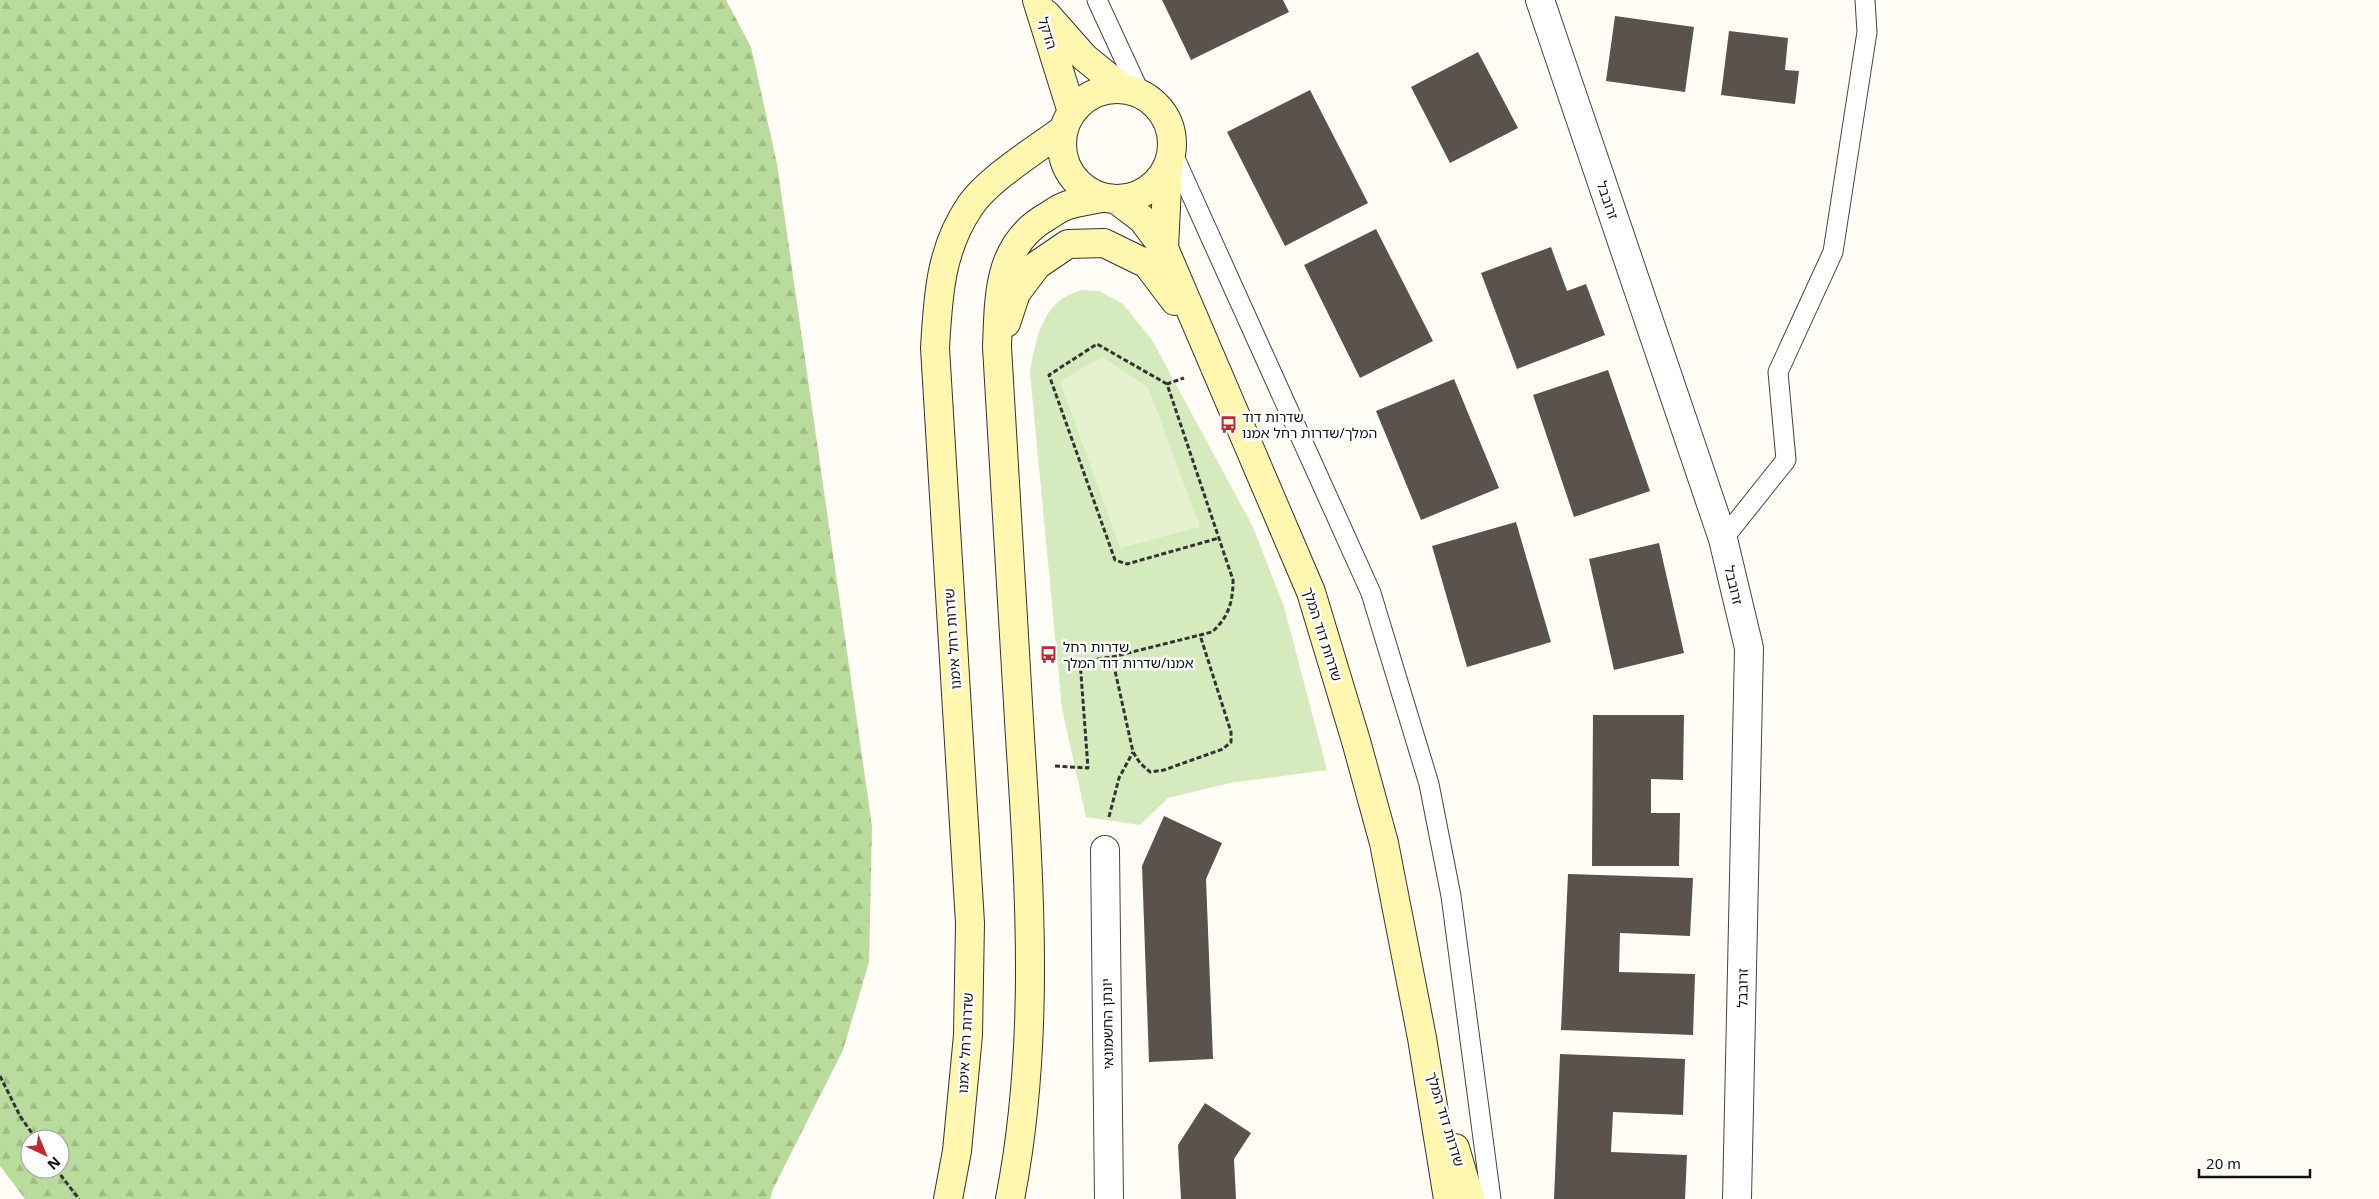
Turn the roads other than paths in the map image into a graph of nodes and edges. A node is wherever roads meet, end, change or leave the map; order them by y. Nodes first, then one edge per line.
1 (1097, 0) edge
2 (1540, 0) edge
3 (1865, 0) edge
4 (1038, 4) edge
5 (1131, 91) junction
6 (1068, 120) junction
7 (1170, 160) junction
8 (1109, 199) junction
9 (1164, 248) junction
10 (1203, 340) junction
11 (997, 347) junction
12 (1723, 539) junction
13 (1105, 850) road end
14 (1422, 1038) junction
15 (948, 1199) edge
16 (1010, 1199) edge
17 (1109, 1199) edge
18 (1448, 1199) edge
19 (1470, 1199) edge
20 (1491, 1199) edge
21 (1737, 1199) edge

1 - 5 lane
2 - 12 street, זרובבל
3 - 12 lane
4 - 5 street, הדקל
4 - 6 street, הדקל
5 - 6 street
5 - 7 street
6 - 8 street
6 - 15 street, שדרות רחל אימנו
7 - 8 street
7 - 9 street, שדרות דוד המלך
7 - 20 lane
8 - 9 street, שדרות דוד המלך
8 - 11 street
9 - 10 street, שדרות דוד המלך
10 - 11 street
10 - 14 street, שדרות דוד המלך
11 - 16 street
12 - 21 street, זרובבל
13 - 17 street, יונתן החשמונאי
14 - 18 street, שדרות דוד המלך
14 - 19 street, שדרות דוד המלך

